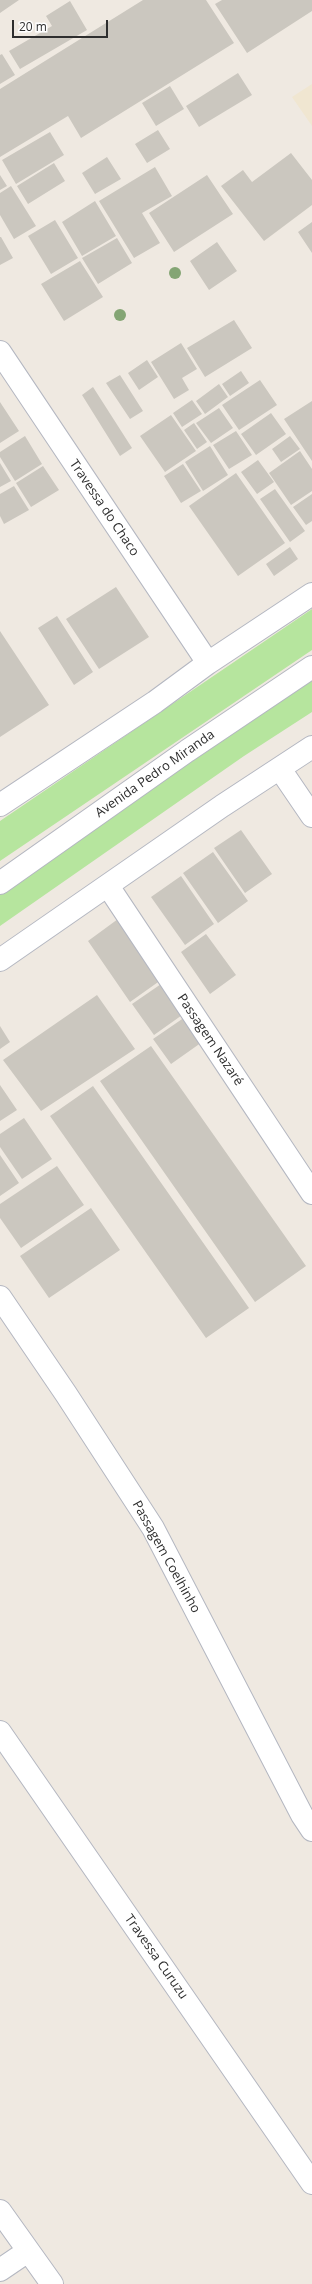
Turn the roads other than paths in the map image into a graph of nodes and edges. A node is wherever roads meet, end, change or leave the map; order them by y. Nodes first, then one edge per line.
1 (0, 352) edge
2 (312, 594) edge
3 (208, 663) junction
4 (312, 667) edge
5 (312, 748) edge
6 (280, 770) junction
7 (0, 805) edge
8 (312, 816) edge
9 (0, 883) edge
10 (108, 886) junction
11 (0, 960) edge
12 (312, 1193) edge
13 (0, 1297) edge
14 (0, 1732) edge
15 (312, 1830) edge
16 (312, 2183) edge
17 (0, 2211) edge
18 (28, 2251) junction
19 (0, 2270) edge
20 (52, 2284) edge

1 - 3 street, Travessa do Chaco
2 - 3 street
3 - 7 street
4 - 9 street, Avenida Pedro Miranda
5 - 6 street
6 - 8 street
6 - 10 street
10 - 11 street
10 - 12 street, Passagem Nazaré
13 - 15 street, Passagem Coelhinho
14 - 16 street, Travessa Curuzu
17 - 18 street
18 - 19 street
18 - 20 street

